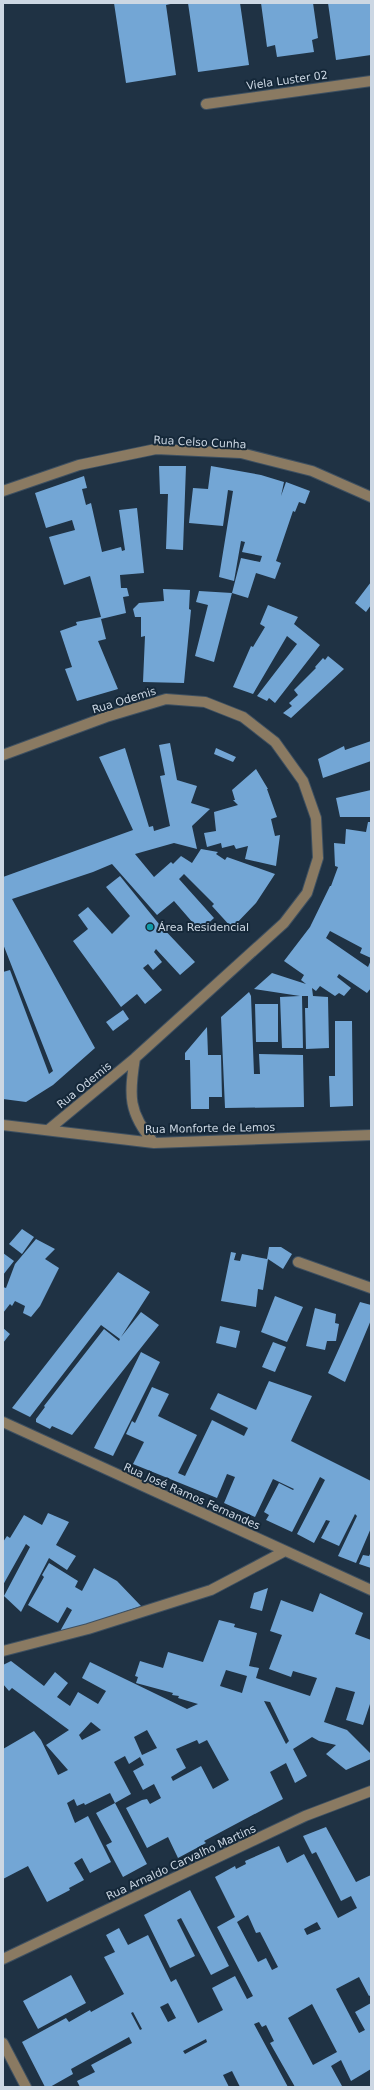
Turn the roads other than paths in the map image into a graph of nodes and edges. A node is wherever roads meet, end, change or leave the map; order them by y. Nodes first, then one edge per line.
1 (371, 81) edge
2 (206, 104) dead end
3 (3, 491) edge
4 (371, 497) edge
5 (3, 755) edge
6 (135, 1058) junction
7 (3, 1125) edge
8 (48, 1130) junction
9 (371, 1135) edge
10 (154, 1142) junction
11 (298, 1262) dead end
12 (371, 1288) edge
13 (3, 1422) edge
14 (284, 1550) junction
15 (371, 1590) edge
16 (3, 1651) edge
17 (371, 1791) edge
18 (3, 1959) edge
19 (3, 2044) edge
20 (26, 2087) edge

1 - 2 street, Viela Luster 02
3 - 4 street, Rua Celso Cunha
5 - 6 street, Rua Odemis
6 - 8 street, Rua Odemis
6 - 10 street
7 - 8 street, Rua Monforte de Lemos
8 - 10 street, Rua Monforte de Lemos
9 - 10 street, Rua Monforte de Lemos
11 - 12 street
13 - 14 street, Rua José Ramos Fernandes
14 - 15 street, Rua José Ramos Fernandes
14 - 16 street
17 - 18 street, Rua Arnaldo Carvalho Martins
19 - 20 street

